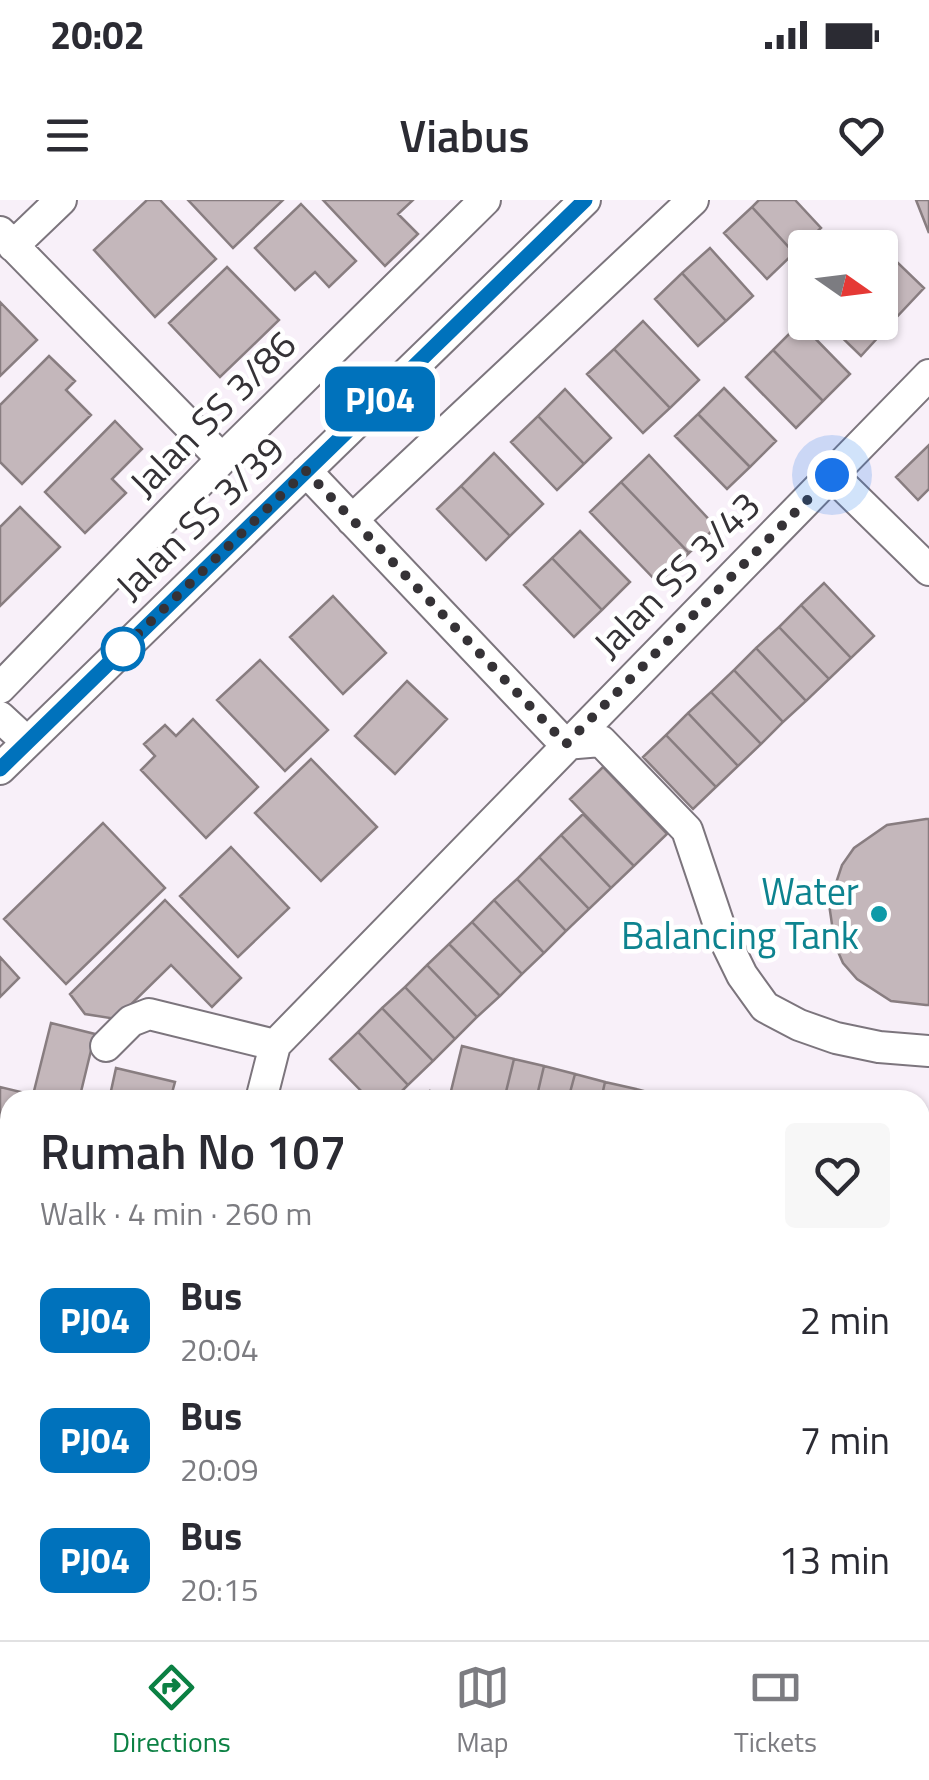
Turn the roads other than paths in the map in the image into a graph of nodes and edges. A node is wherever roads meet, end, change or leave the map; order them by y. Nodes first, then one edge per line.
1 (61, 200) edge
2 (486, 200) edge
3 (585, 200) edge
4 (693, 200) edge
5 (6, 239) edge
6 (929, 375) edge
7 (222, 460) junction
8 (306, 471) junction
9 (832, 475) junction
10 (352, 520) junction
11 (929, 570) edge
12 (0, 688) edge
13 (0, 717) edge
14 (27, 742) junction
15 (566, 744) junction
16 (0, 769) edge
17 (275, 1045) junction
18 (106, 1046) dead end
19 (929, 1051) edge
20 (264, 1090) edge

1 - 5 street
2 - 7 street, Jalan SS 3/86
3 - 8 street, Jalan SS 3/39
4 - 10 street
5 - 7 street
6 - 9 street, Jalan SS 3/43
7 - 12 street, Jalan SS 3/86
8 - 10 street
8 - 14 street, Jalan SS 3/39
9 - 11 street
9 - 15 street, Jalan SS 3/43
10 - 15 street
13 - 14 street
14 - 16 street, Jalan SS 3/39
15 - 17 street, Jalan SS 3/43
15 - 19 street
17 - 18 street
17 - 20 street, Jalan SS 3/43

